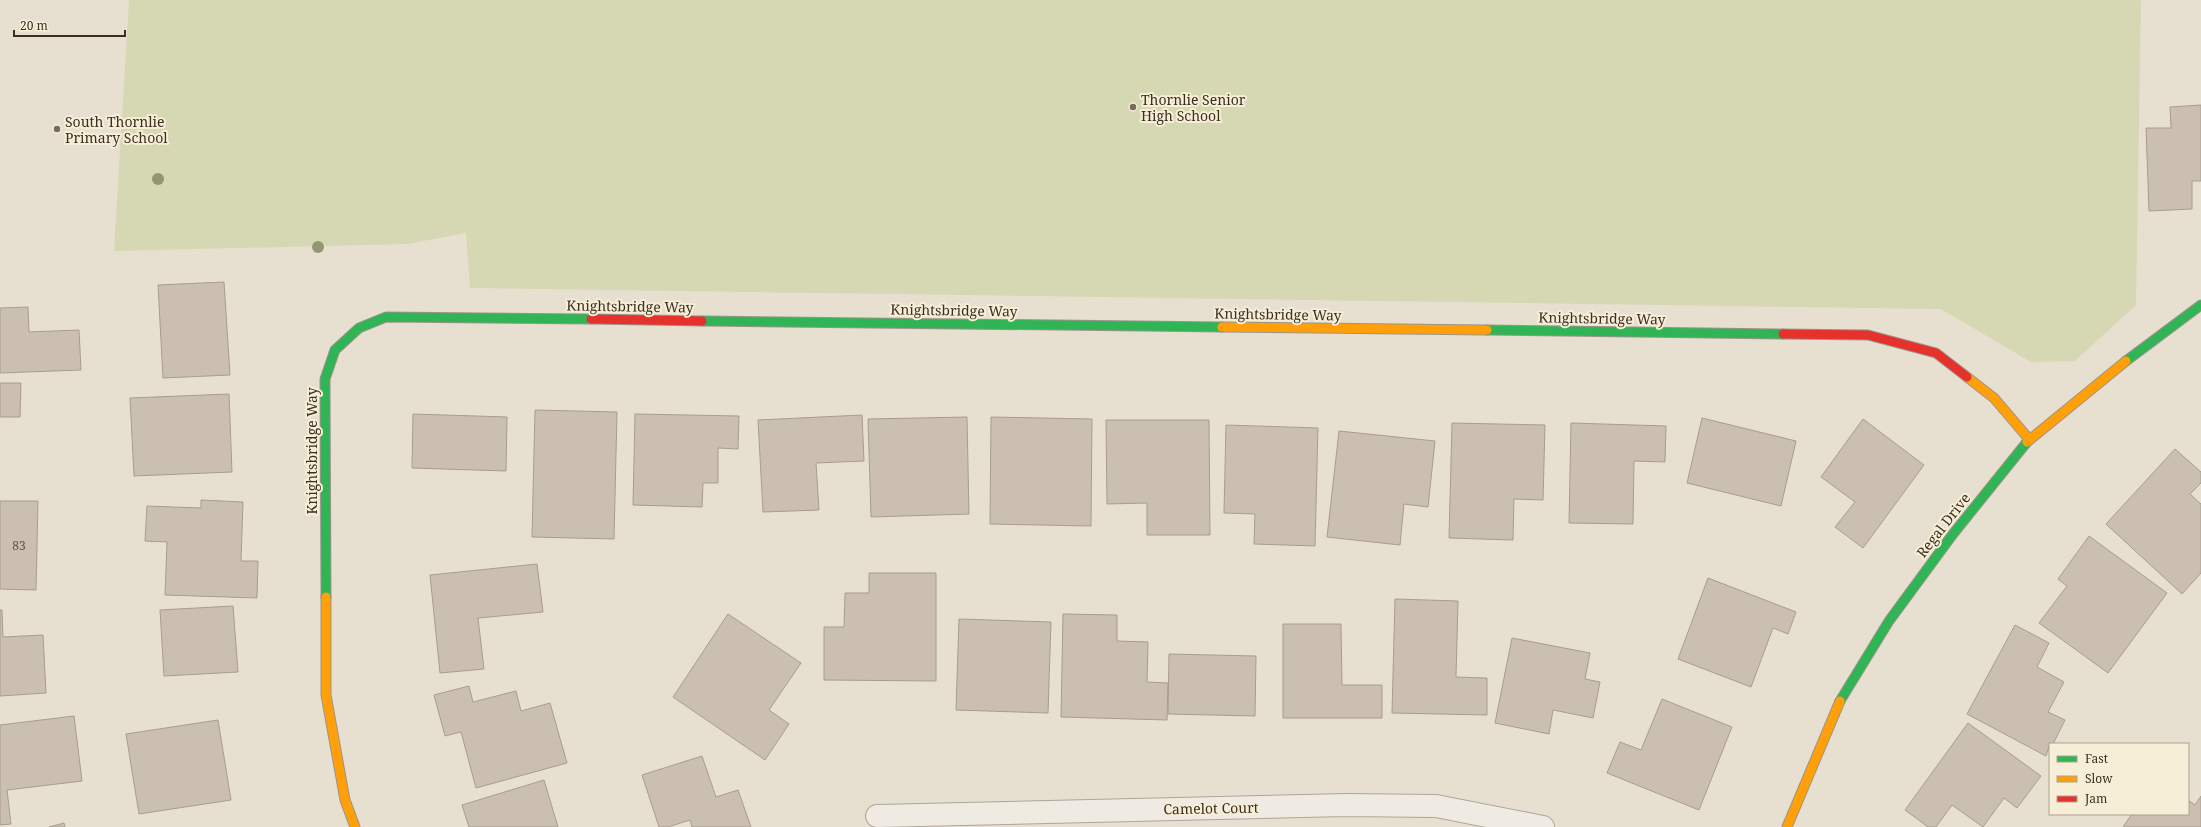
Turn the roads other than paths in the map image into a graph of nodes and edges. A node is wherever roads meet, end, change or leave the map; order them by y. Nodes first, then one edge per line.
1 (2201, 305) edge
2 (2029, 439) junction
3 (877, 816) dead end
4 (355, 827) edge
5 (1543, 827) edge
6 (1787, 827) edge

1 - 2 street, Regal Drive
2 - 4 street, Knightsbridge Way
2 - 6 street, Regal Drive
3 - 5 street, Camelot Court

